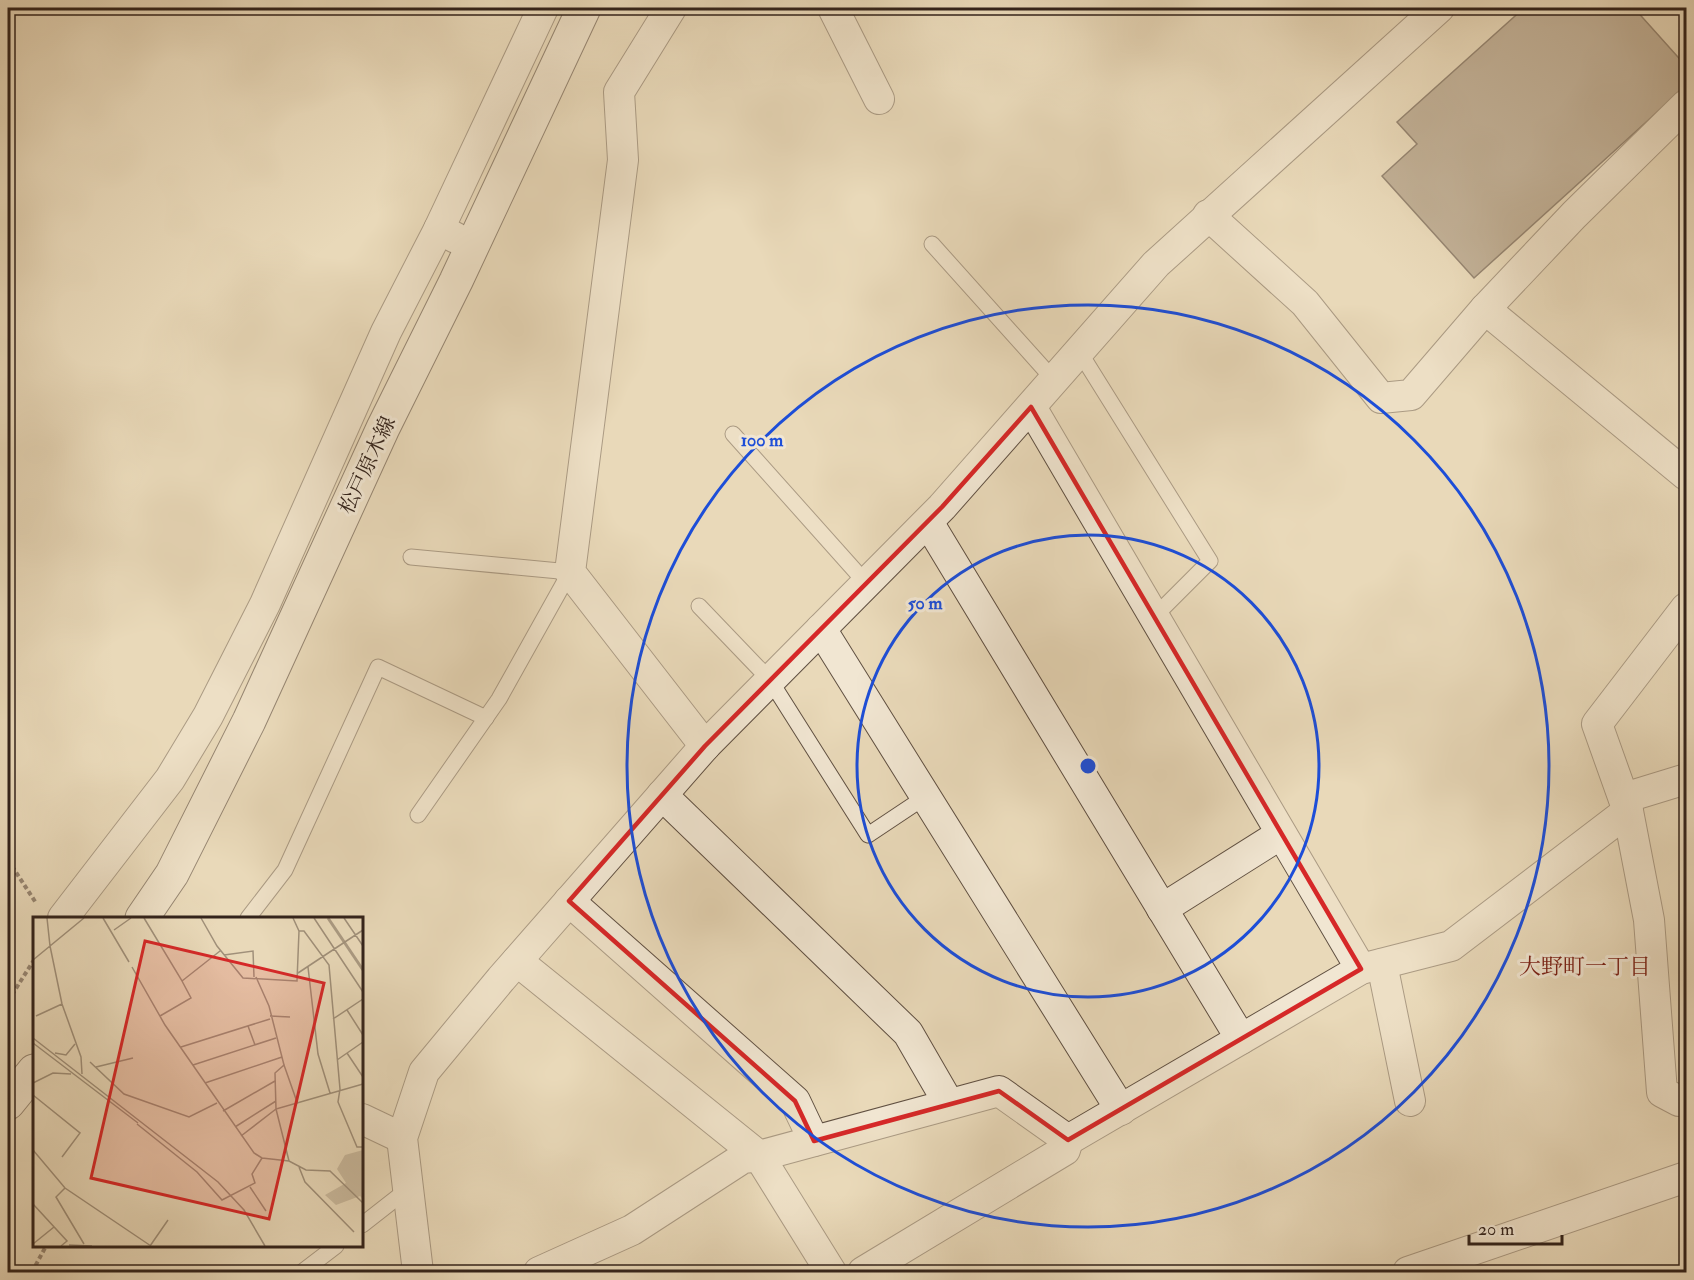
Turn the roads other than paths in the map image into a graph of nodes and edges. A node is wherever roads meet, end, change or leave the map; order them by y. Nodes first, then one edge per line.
1 (543, 8) edge
2 (584, 8) edge
3 (670, 8) edge
4 (833, 8) edge
5 (1439, 8) edge
6 (879, 99) dead end
7 (1686, 105) edge
8 (1208, 215) junction
9 (439, 229) junction
10 (932, 244) dead end
11 (472, 246) junction
12 (1485, 309) junction
13 (1079, 351) junction
14 (1054, 380) junction
15 (1031, 407) junction
16 (734, 434) dead end
17 (1686, 475) edge
18 (928, 522) junction
19 (411, 557) dead end
20 (570, 572) junction
21 (866, 584) junction
22 (699, 606) dead end
23 (1686, 608) edge
24 (1155, 618) junction
25 (821, 628) junction
26 (770, 680) junction
27 (486, 718) junction
28 (705, 746) junction
29 (1686, 779) edge
30 (662, 795) junction
31 (925, 797) junction
32 (1626, 804) junction
33 (418, 815) dead end
34 (1281, 834) junction
35 (569, 901) junction
36 (1162, 909) junction
37 (52, 914) edge
38 (143, 917) edge
39 (249, 917) edge
40 (517, 961) junction
41 (1371, 967) junction
42 (1241, 1040) junction
43 (33, 1072) edge
44 (1686, 1099) edge
45 (1410, 1101) dead end
46 (8, 1103) edge
47 (948, 1104) junction
48 (1120, 1110) junction
49 (363, 1119) edge
50 (402, 1138) junction
51 (1068, 1140) junction
52 (814, 1141) junction
53 (759, 1156) junction
54 (1686, 1177) edge
55 (408, 1189) junction
56 (363, 1224) edge
57 (333, 1247) edge
58 (302, 1272) edge
59 (418, 1272) edge
60 (539, 1272) edge
61 (831, 1272) edge
62 (863, 1272) edge
63 (1408, 1272) edge

1 - 9 street
2 - 11 main road, 松戸原木線
3 - 20 street
4 - 6 street
5 - 8 street
7 - 12 street
8 - 12 street
8 - 13 street
9 - 11 street
9 - 37 street
10 - 14 lane
11 - 38 main road, 松戸原木線
12 - 17 street
13 - 14 street
13 - 24 lane
14 - 15 street
15 - 18 street
15 - 24 street
16 - 21 lane
18 - 21 street
18 - 36 street
19 - 20 lane
20 - 27 lane
20 - 28 street
21 - 25 street
22 - 26 lane
23 - 32 street
24 - 34 street
25 - 26 street
25 - 31 street
26 - 28 street
26 - 31 lane
27 - 33 lane
27 - 39 lane
28 - 30 street
29 - 32 street
30 - 35 street
30 - 47 street
31 - 48 street
32 - 41 street
32 - 44 street
34 - 36 street
34 - 41 street
35 - 40 street
35 - 52 street
36 - 42 street
40 - 50 street
40 - 53 street
41 - 42 street
41 - 45 street
42 - 48 street
43 - 46 main road
47 - 51 street
47 - 52 street
48 - 51 street
49 - 50 street
50 - 55 street
51 - 62 street
52 - 53 street
53 - 60 street
53 - 61 street
54 - 63 street
55 - 56 lane
55 - 59 street
57 - 58 lane

